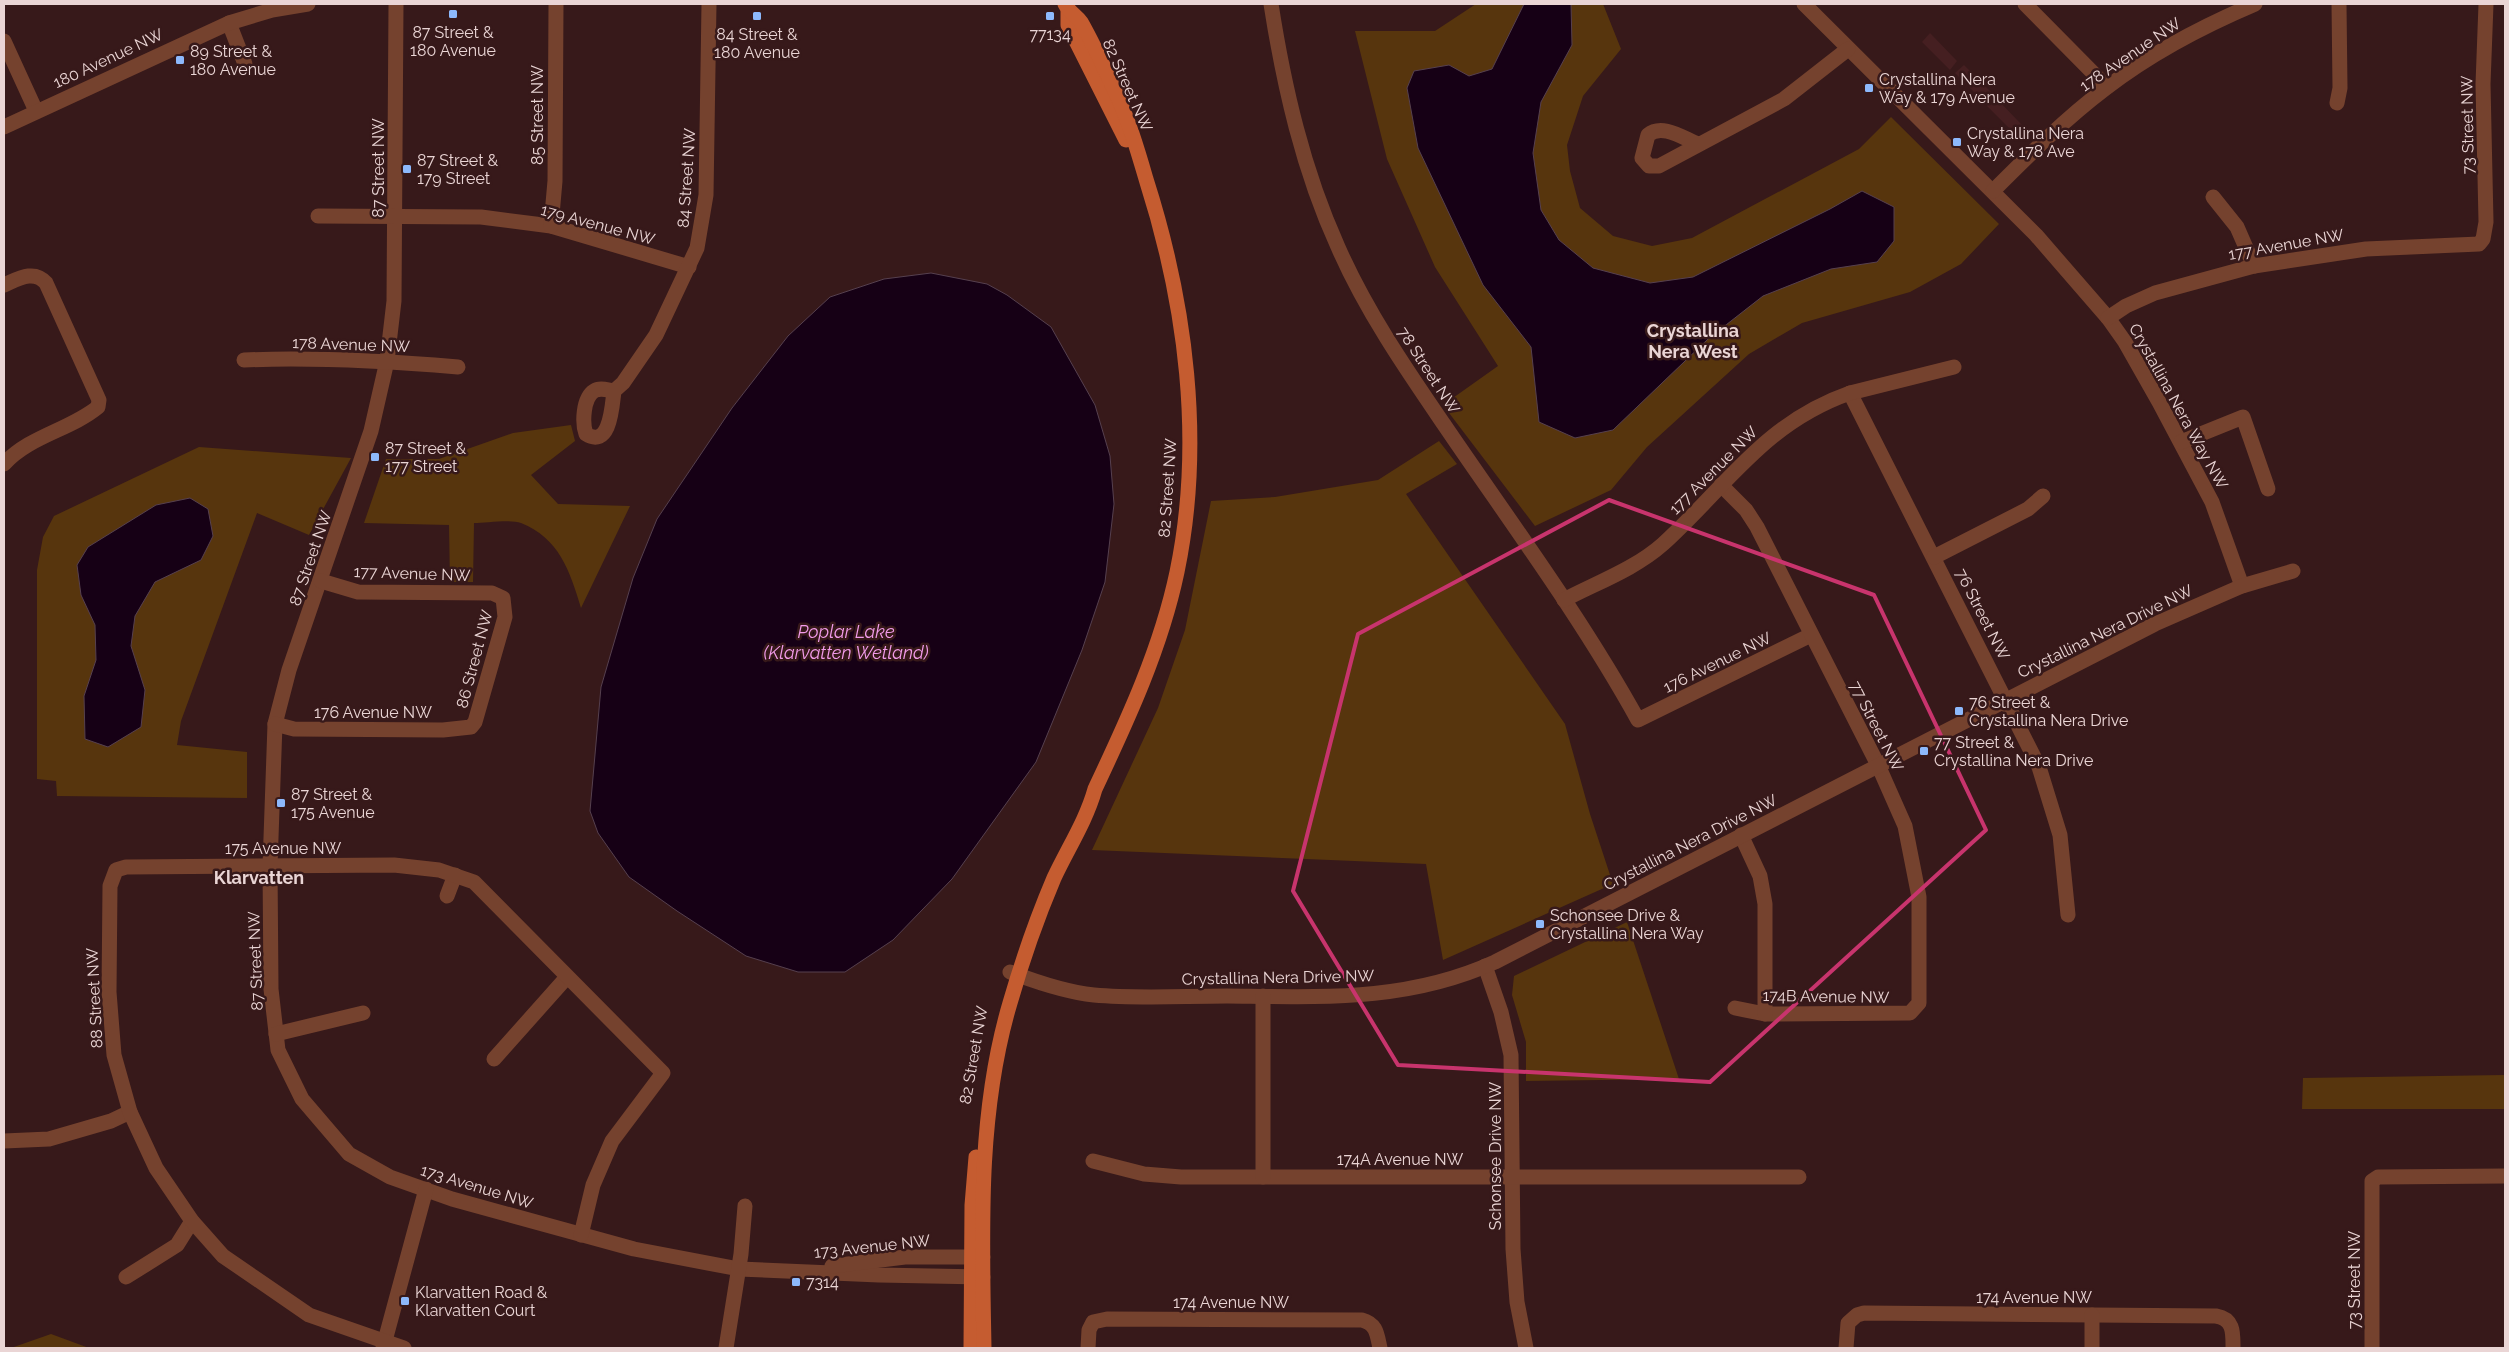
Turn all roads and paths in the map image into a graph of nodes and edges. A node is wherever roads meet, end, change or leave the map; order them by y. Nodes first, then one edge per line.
1 (308, 4) edge
2 (396, 4) edge
3 (556, 4) edge
4 (710, 4) edge
5 (1271, 4) edge
6 (1804, 4) edge
7 (2025, 4) edge
8 (2254, 4) edge
9 (2339, 4) edge
10 (2486, 4) edge
11 (1066, 8) edge
12 (229, 23) junction
13 (4, 41) edge
14 (1848, 49) junction
15 (245, 64) dead end
16 (2107, 87) junction
17 (2337, 103) dead end
18 (36, 111) junction
19 (4, 127) edge
20 (1698, 144) dead end
21 (1993, 191) junction
22 (2213, 197) dead end
23 (318, 216) dead end
24 (396, 217) junction
25 (551, 226) junction
26 (2479, 244) joint
27 (2254, 266) junction
28 (689, 267) junction
29 (4, 285) edge
30 (2108, 318) junction
31 (244, 360) dead end
32 (387, 361) junction
33 (458, 367) dead end
34 (1954, 367) dead end
35 (614, 391) dead end
36 (1850, 393) junction
37 (2181, 442) junction
38 (4, 464) edge
39 (1721, 485) junction
40 (2268, 489) dead end
41 (2044, 496) dead end
42 (1934, 557) junction
43 (2293, 571) dead end
44 (321, 580) junction
45 (2242, 586) junction
46 (503, 598) joint
47 (1564, 600) junction
48 (1811, 635) junction
49 (2006, 699) junction
50 (1638, 720) joint
51 (275, 724) junction
52 (471, 727) joint
53 (1878, 765) junction
54 (1741, 835) junction
55 (270, 866) junction
56 (113, 874) joint
57 (455, 875) junction
58 (447, 896) dead end
59 (2068, 915) dead end
60 (1485, 966) junction
61 (1014, 974) junction
62 (567, 977) junction
63 (1263, 996) junction
64 (1735, 1008) dead end
65 (1916, 1008) joint
66 (363, 1013) dead end
67 (1765, 1014) junction
68 (276, 1034) junction
69 (494, 1059) dead end
70 (130, 1112) junction
71 (4, 1141) edge
72 (1093, 1161) dead end
73 (1513, 1176) junction
74 (2505, 1176) edge
75 (1263, 1177) junction
76 (1799, 1177) dead end
77 (426, 1189) junction
78 (745, 1206) dead end
79 (192, 1221) junction
80 (580, 1234) junction
81 (978, 1257) junction
82 (739, 1268) junction
83 (794, 1272) junction
84 (126, 1277) dead end
85 (978, 1277) junction
86 (2092, 1315) junction
87 (384, 1345) edge
88 (404, 1348) edge
89 (726, 1348) edge
90 (971, 1348) edge
91 (984, 1348) edge
92 (1088, 1348) edge
93 (1380, 1348) edge
94 (1526, 1348) edge
95 (1846, 1348) edge
96 (2092, 1348) edge
97 (2233, 1348) edge
98 (2372, 1348) edge

1 - 12 street, 180 Avenue NW
2 - 24 street, 87 Street NW
3 - 25 street, 85 Street NW
4 - 28 street, 84 Street NW
5 - 47 street, 78 Street NW
6 - 14 street, Crystallina Nera Way NW
7 - 16 street
8 - 16 street, 178 Avenue NW
9 - 17 street
10 - 26 street, 73 Street NW
11 - 61 main road, 82 Street NW
12 - 15 street
12 - 18 street, 180 Avenue NW
13 - 18 street
14 - 20 street
14 - 21 street, Crystallina Nera Way NW
16 - 21 street, 178 Avenue NW
18 - 19 street, 180 Avenue NW
21 - 30 street, Crystallina Nera Way NW
22 - 27 street
23 - 24 street, 179 Avenue NW
24 - 25 street, 179 Avenue NW
24 - 32 street, 87 Street NW
25 - 28 street, 179 Avenue NW
26 - 27 street, 177 Avenue NW
27 - 30 street, 177 Avenue NW
28 - 35 street, 84 Street NW
29 - 38 street
30 - 37 street, Crystallina Nera Way NW
31 - 32 street, 178 Avenue NW
32 - 33 street, 178 Avenue NW
32 - 44 street, 87 Street NW
34 - 36 street, 177 Avenue NW
36 - 39 street, 177 Avenue NW
36 - 42 street, 76 Street NW
37 - 40 street
37 - 45 street, Crystallina Nera Way NW
39 - 47 street, 177 Avenue NW
39 - 48 street, 77 Street NW
41 - 42 street, 76 Street NW
42 - 49 street, 76 Street NW
43 - 45 street, Crystallina Nera Drive NW
44 - 46 street, 177 Avenue NW
44 - 51 street, 87 Street NW
45 - 49 street, Crystallina Nera Drive NW
46 - 52 street, 86 Street NW
47 - 50 street, 78 Street NW
48 - 50 street, 176 Avenue NW
48 - 53 street, 77 Street NW
49 - 53 street, Crystallina Nera Drive NW
49 - 59 street, 76 Street NW
51 - 52 street, 176 Avenue NW
51 - 55 street, 87 Street NW
53 - 54 street, Crystallina Nera Drive NW
53 - 65 street, 77 Street NW
54 - 60 street, Crystallina Nera Drive NW
54 - 67 street
55 - 56 street, 175 Avenue NW
55 - 57 street, 175 Avenue NW
55 - 68 street, 87 Street NW
56 - 70 street, 88 Street NW
57 - 58 street
57 - 62 street, 175 Avenue NW
60 - 63 street, Crystallina Nera Drive NW
60 - 73 street, Schonsee Drive NW
61 - 63 street, Crystallina Nera Drive NW
61 - 81 main road, 82 Street NW
62 - 69 street
62 - 80 street, 175 Avenue NW
63 - 75 street
64 - 67 street, 174B Avenue NW
65 - 67 street, 174B Avenue NW
66 - 68 street
68 - 77 street, 173 Avenue NW
70 - 71 street
70 - 79 street, 88 Street NW
72 - 75 street, 174A Avenue NW
73 - 75 street, 174A Avenue NW
73 - 76 street, 174A Avenue NW
73 - 94 street, Schonsee Drive NW
74 - 98 street, 73 Street NW
77 - 80 street, 173 Avenue NW
77 - 87 street
78 - 82 street
79 - 84 street
79 - 87 street, 88 Street NW
80 - 82 street, 173 Avenue NW
81 - 83 street, 173 Avenue NW
81 - 85 main road, 82 Street NW
82 - 83 street, 173 Avenue NW
82 - 89 street
83 - 85 street, 173 Avenue NW
85 - 90 main road, 82 Street NW
85 - 91 main road, 82 Street NW
86 - 95 street, 174 Avenue NW
86 - 96 street
86 - 97 street, 174 Avenue NW
87 - 88 street, 88 Street NW
92 - 93 street, 174 Avenue NW

